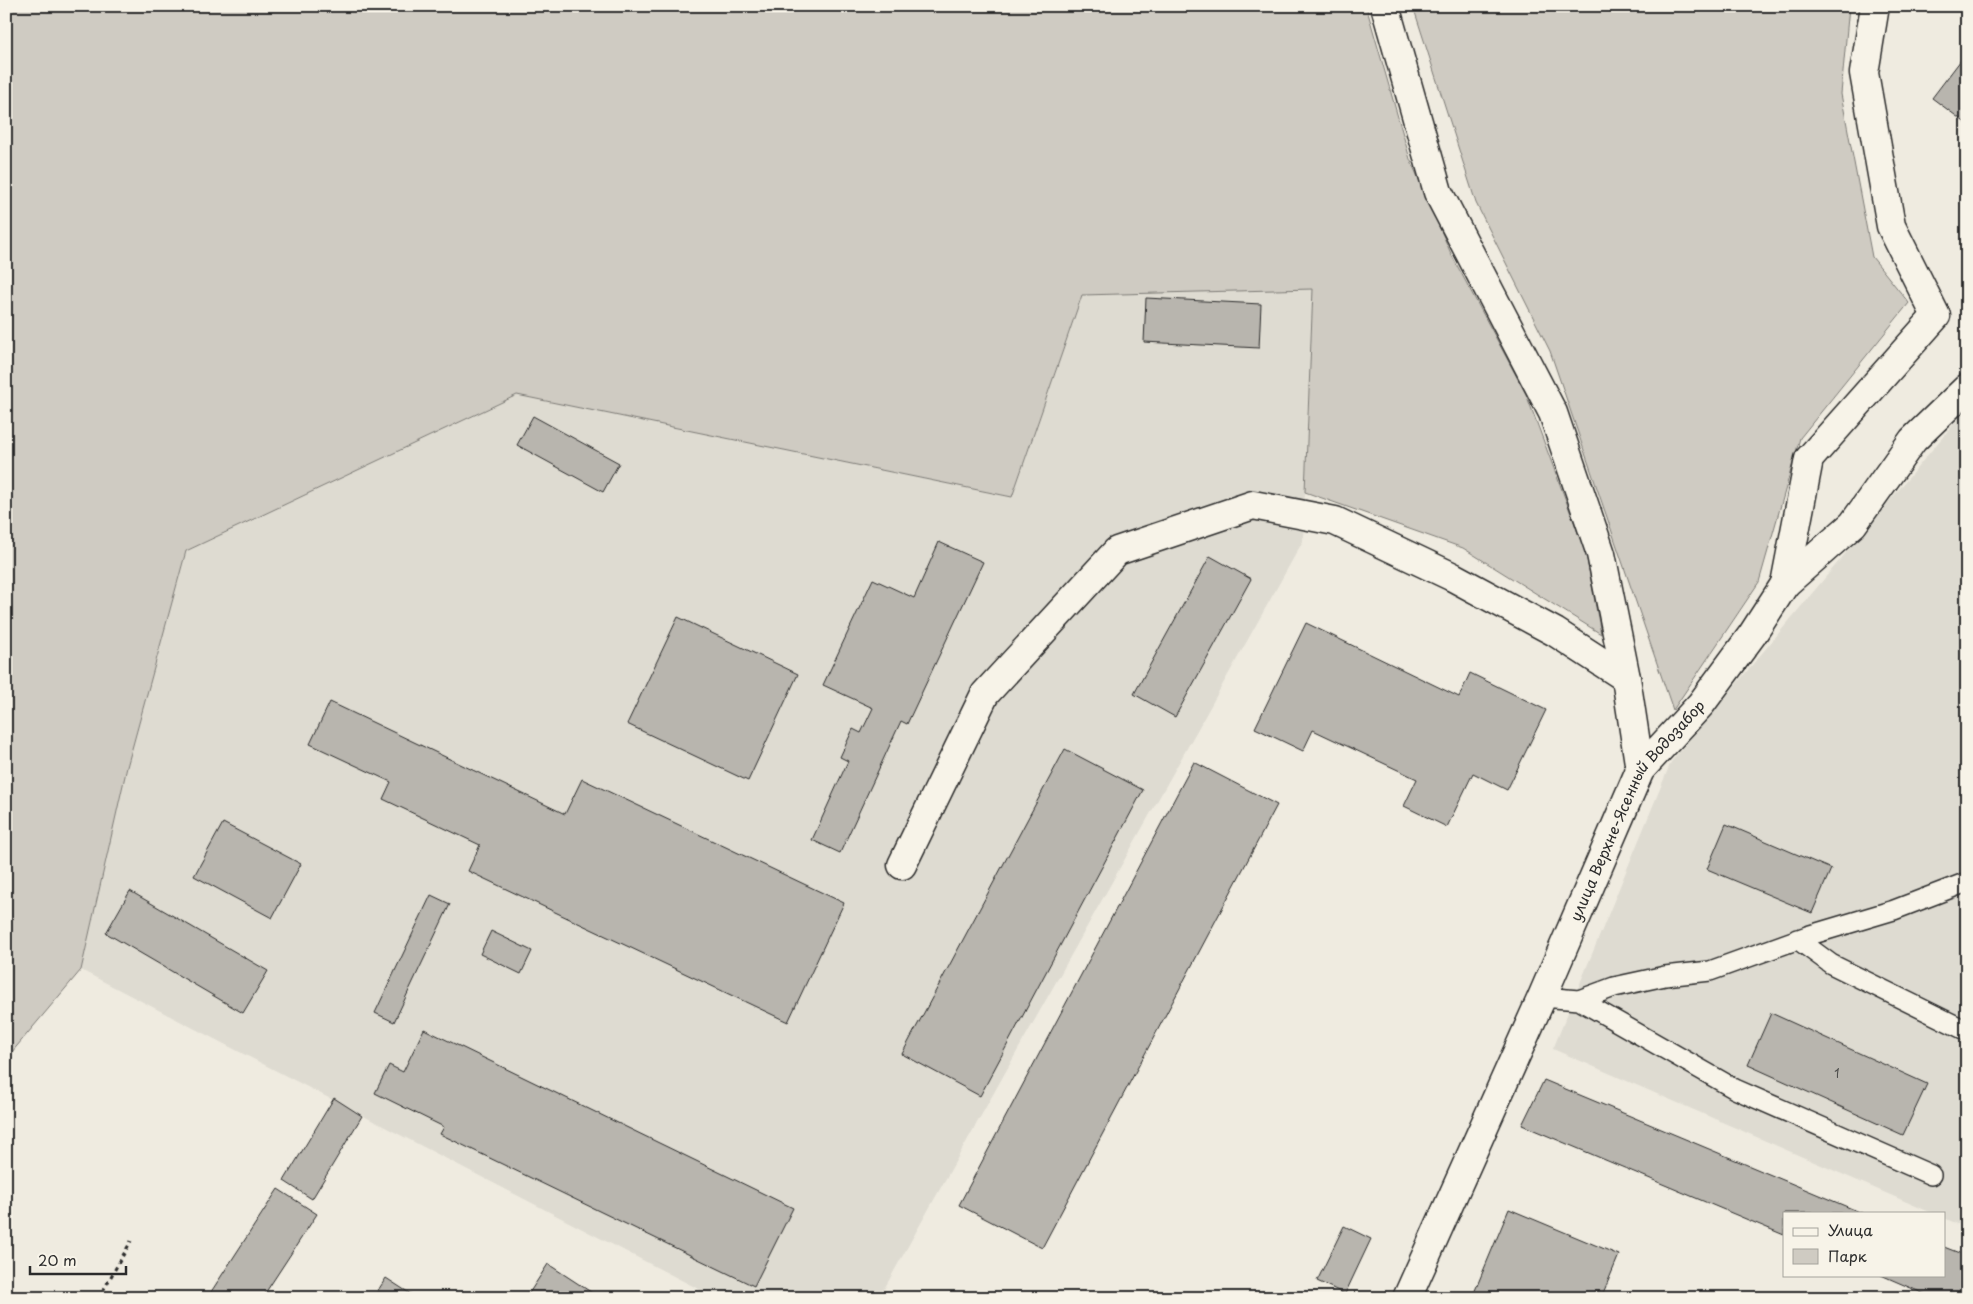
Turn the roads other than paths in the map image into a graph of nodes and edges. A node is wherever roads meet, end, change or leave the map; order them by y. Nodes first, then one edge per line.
1 (1385, 6) edge
2 (1875, 6) edge
3 (1967, 388) edge
4 (1785, 584) junction
5 (1626, 678) junction
6 (1640, 770) junction
7 (902, 865) dead end
8 (1967, 882) edge
9 (1797, 940) junction
10 (1542, 997) junction
11 (1579, 1000) junction
12 (1967, 1031) edge
13 (1931, 1175) dead end
14 (1407, 1298) edge

1 - 5 street
2 - 4 street
3 - 4 street, улица Верхне-Ясенный Водозабор
4 - 6 street, улица Верхне-Ясенный Водозабор
5 - 6 street
5 - 7 street
6 - 10 street, улица Верхне-Ясенный Водозабор
8 - 9 lane
9 - 11 lane
9 - 12 lane
10 - 11 lane
10 - 14 street, улица Верхне-Ясенный Водозабор
11 - 13 lane

